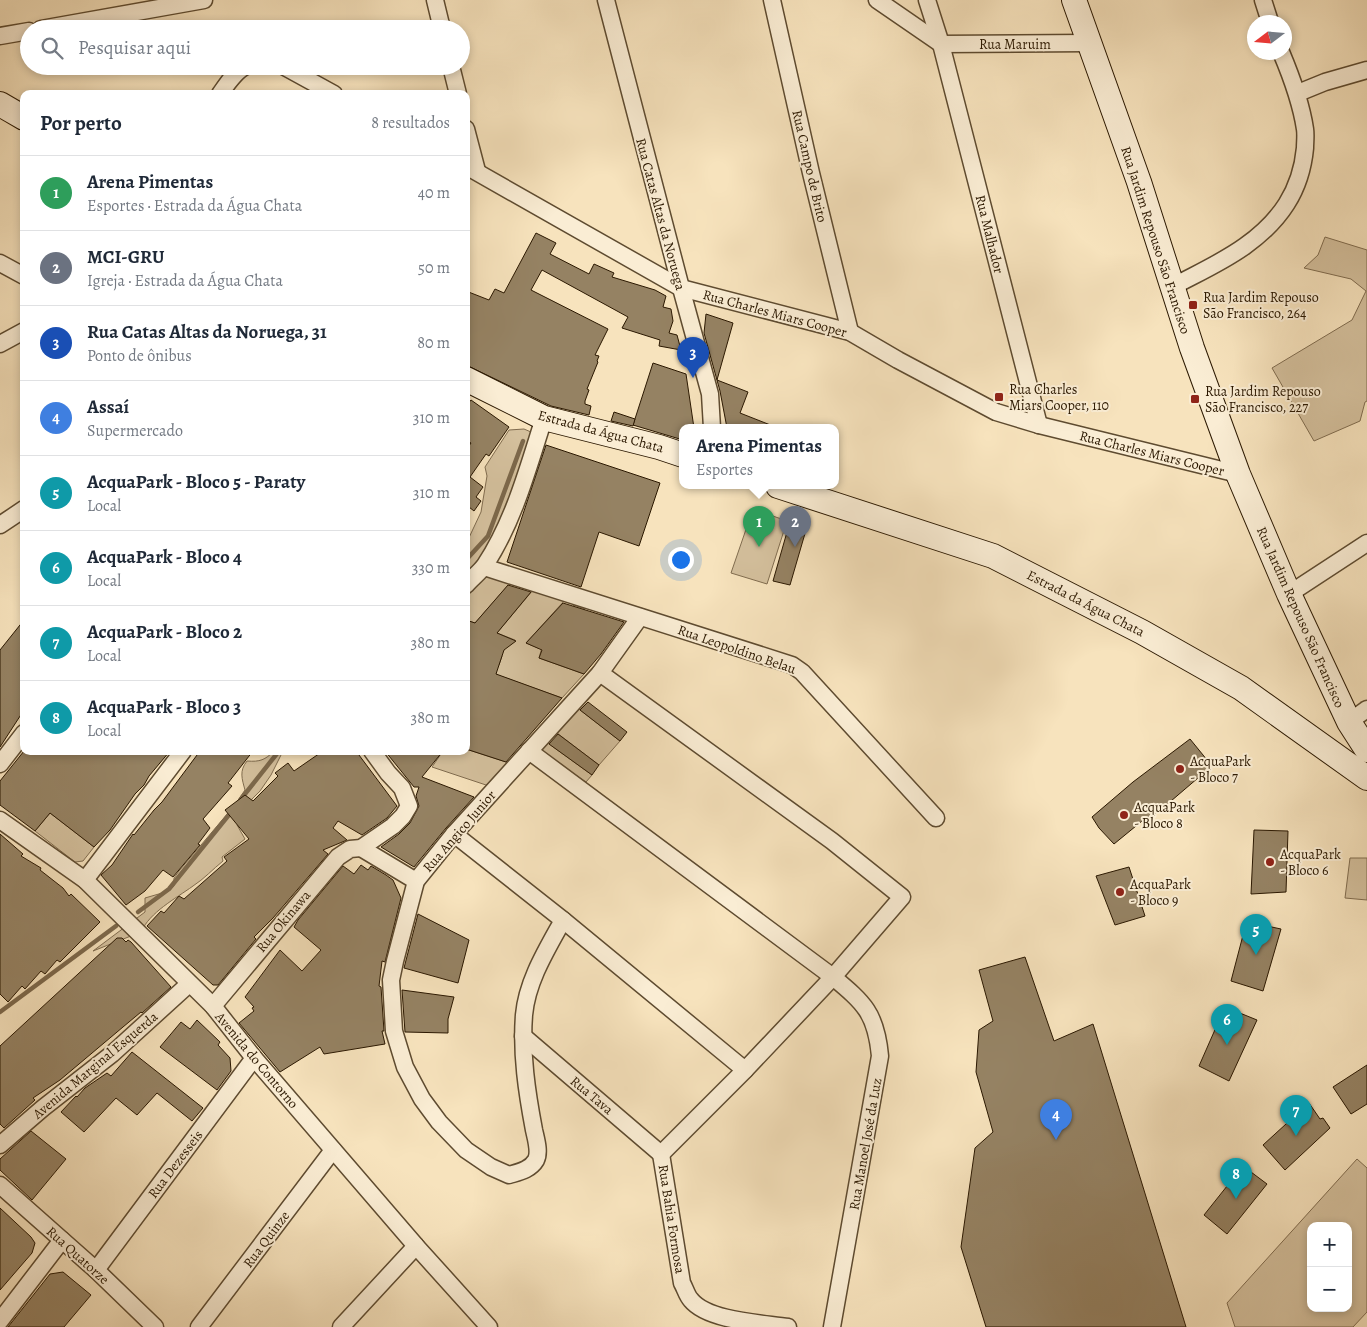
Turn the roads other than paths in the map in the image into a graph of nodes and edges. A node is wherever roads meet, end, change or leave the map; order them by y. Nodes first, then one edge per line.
1 (204, 0) edge
2 (434, 0) edge
3 (606, 0) edge
4 (772, 0) edge
5 (876, 0) edge
6 (927, 0) edge
7 (1074, 0) edge
8 (1262, 0) edge
9 (1267, 15) edge
10 (92, 20) edge
11 (440, 20) edge
12 (20, 33) edge
13 (0, 36) edge
14 (1088, 43) junction
15 (941, 44) junction
16 (1284, 60) edge
17 (1367, 70) edge
18 (234, 75) edge
19 (299, 75) edge
20 (453, 75) edge
21 (223, 90) edge
22 (327, 90) edge
23 (457, 90) edge
24 (1298, 93) junction
25 (0, 104) edge
26 (20, 116) edge
27 (470, 156) edge
28 (472, 169) edge
29 (0, 263) edge
30 (20, 274) edge
31 (1172, 287) junction
32 (681, 288) junction
33 (850, 332) junction
34 (20, 333) edge
35 (0, 344) edge
36 (470, 381) edge
37 (544, 418) junction
38 (712, 424) edge
39 (1039, 425) junction
40 (679, 454) edge
41 (1238, 474) junction
42 (787, 489) edge
43 (20, 512) edge
44 (0, 525) edge
45 (1367, 543) edge
46 (484, 567) junction
47 (470, 581) edge
48 (1289, 594) junction
49 (640, 617) junction
50 (600, 673) junction
51 (1358, 716) edge
52 (20, 738) edge
53 (1367, 750) edge
54 (529, 751) junction
55 (180, 755) edge
56 (375, 755) edge
57 (0, 764) edge
58 (1367, 778) edge
59 (936, 818) dead end
60 (0, 820) edge
61 (454, 834) junction
62 (361, 848) junction
63 (85, 880) junction
64 (416, 881) junction
65 (563, 920) junction
66 (833, 976) junction
67 (189, 984) junction
68 (212, 1006) junction
69 (523, 1036) junction
70 (254, 1058) junction
71 (745, 1070) junction
72 (0, 1145) edge
73 (333, 1150) junction
74 (662, 1154) junction
75 (0, 1185) edge
76 (62, 1240) junction
77 (416, 1246) junction
78 (96, 1270) junction
79 (0, 1321) edge
80 (149, 1325) edge
81 (199, 1327) edge
82 (340, 1327) edge
83 (489, 1327) edge
84 (788, 1327) edge
85 (832, 1327) edge

1 - 10 street
2 - 11 street
3 - 32 street, Rua Catas Altas da Noruega
4 - 33 street, Rua Campo de Brito
5 - 15 street
6 - 15 street, Rua Malhador
7 - 14 street, Rua Jardim Repouso São Francisco
8 - 9 street
12 - 13 street
14 - 15 street, Rua Maruim
14 - 31 street, Rua Jardim Repouso São Francisco
15 - 39 street, Rua Malhador
16 - 24 street
17 - 24 street
18 - 21 street
19 - 22 street
20 - 23 street
24 - 31 street
25 - 26 street
27 - 28 street
28 - 32 street, Rua Charles Miars Cooper
29 - 30 street
31 - 41 street, Rua Jardim Repouso São Francisco
32 - 33 street, Rua Charles Miars Cooper
32 - 38 street, Rua Catas Altas da Noruega
33 - 39 street, Rua Charles Miars Cooper
34 - 35 street
36 - 37 street, Estrada da Água Chata
37 - 40 street, Estrada da Água Chata
37 - 46 street
39 - 41 street, Rua Charles Miars Cooper
41 - 48 street, Rua Jardim Repouso São Francisco
42 - 58 street, Estrada da Água Chata
43 - 44 street
45 - 48 street
46 - 47 street
46 - 49 street, Rua Leopoldino Belau
48 - 51 street, Rua Jardim Repouso São Francisco
49 - 50 street, Rua Angico Junior
49 - 59 street, Rua Leopoldino Belau
50 - 54 street, Rua Angico Junior
50 - 66 street
51 - 53 street, Rua Jardim Repouso São Francisco
52 - 57 street
54 - 61 street, Rua Angico Junior
54 - 66 street, Rua Manoel José da Luz
55 - 63 street
56 - 62 street, Rua Okinawa
60 - 63 street, Avenida do Contorno
61 - 64 street, Rua Angico Junior
61 - 65 street
62 - 64 street
62 - 68 street, Rua Okinawa
63 - 67 street, Avenida do Contorno
64 - 69 street, Rua Angico Junior
65 - 69 street
65 - 71 street
66 - 71 street
66 - 85 street, Rua Manoel José da Luz
67 - 68 street, Avenida do Contorno
67 - 72 street, Avenida Marginal Esquerda
68 - 70 street, Avenida do Contorno
69 - 74 street, Rua Tava
70 - 73 street, Avenida do Contorno
70 - 78 street, Rua Dezesseis
71 - 74 street
73 - 77 street, Avenida do Contorno
73 - 81 street, Rua Quinze
74 - 84 street, Rua Bahia Formosa
75 - 76 street, Rua Quatorze
76 - 78 street, Rua Quatorze
76 - 79 street
77 - 82 street
77 - 83 street, Avenida do Contorno
78 - 80 street, Rua Quatorze

